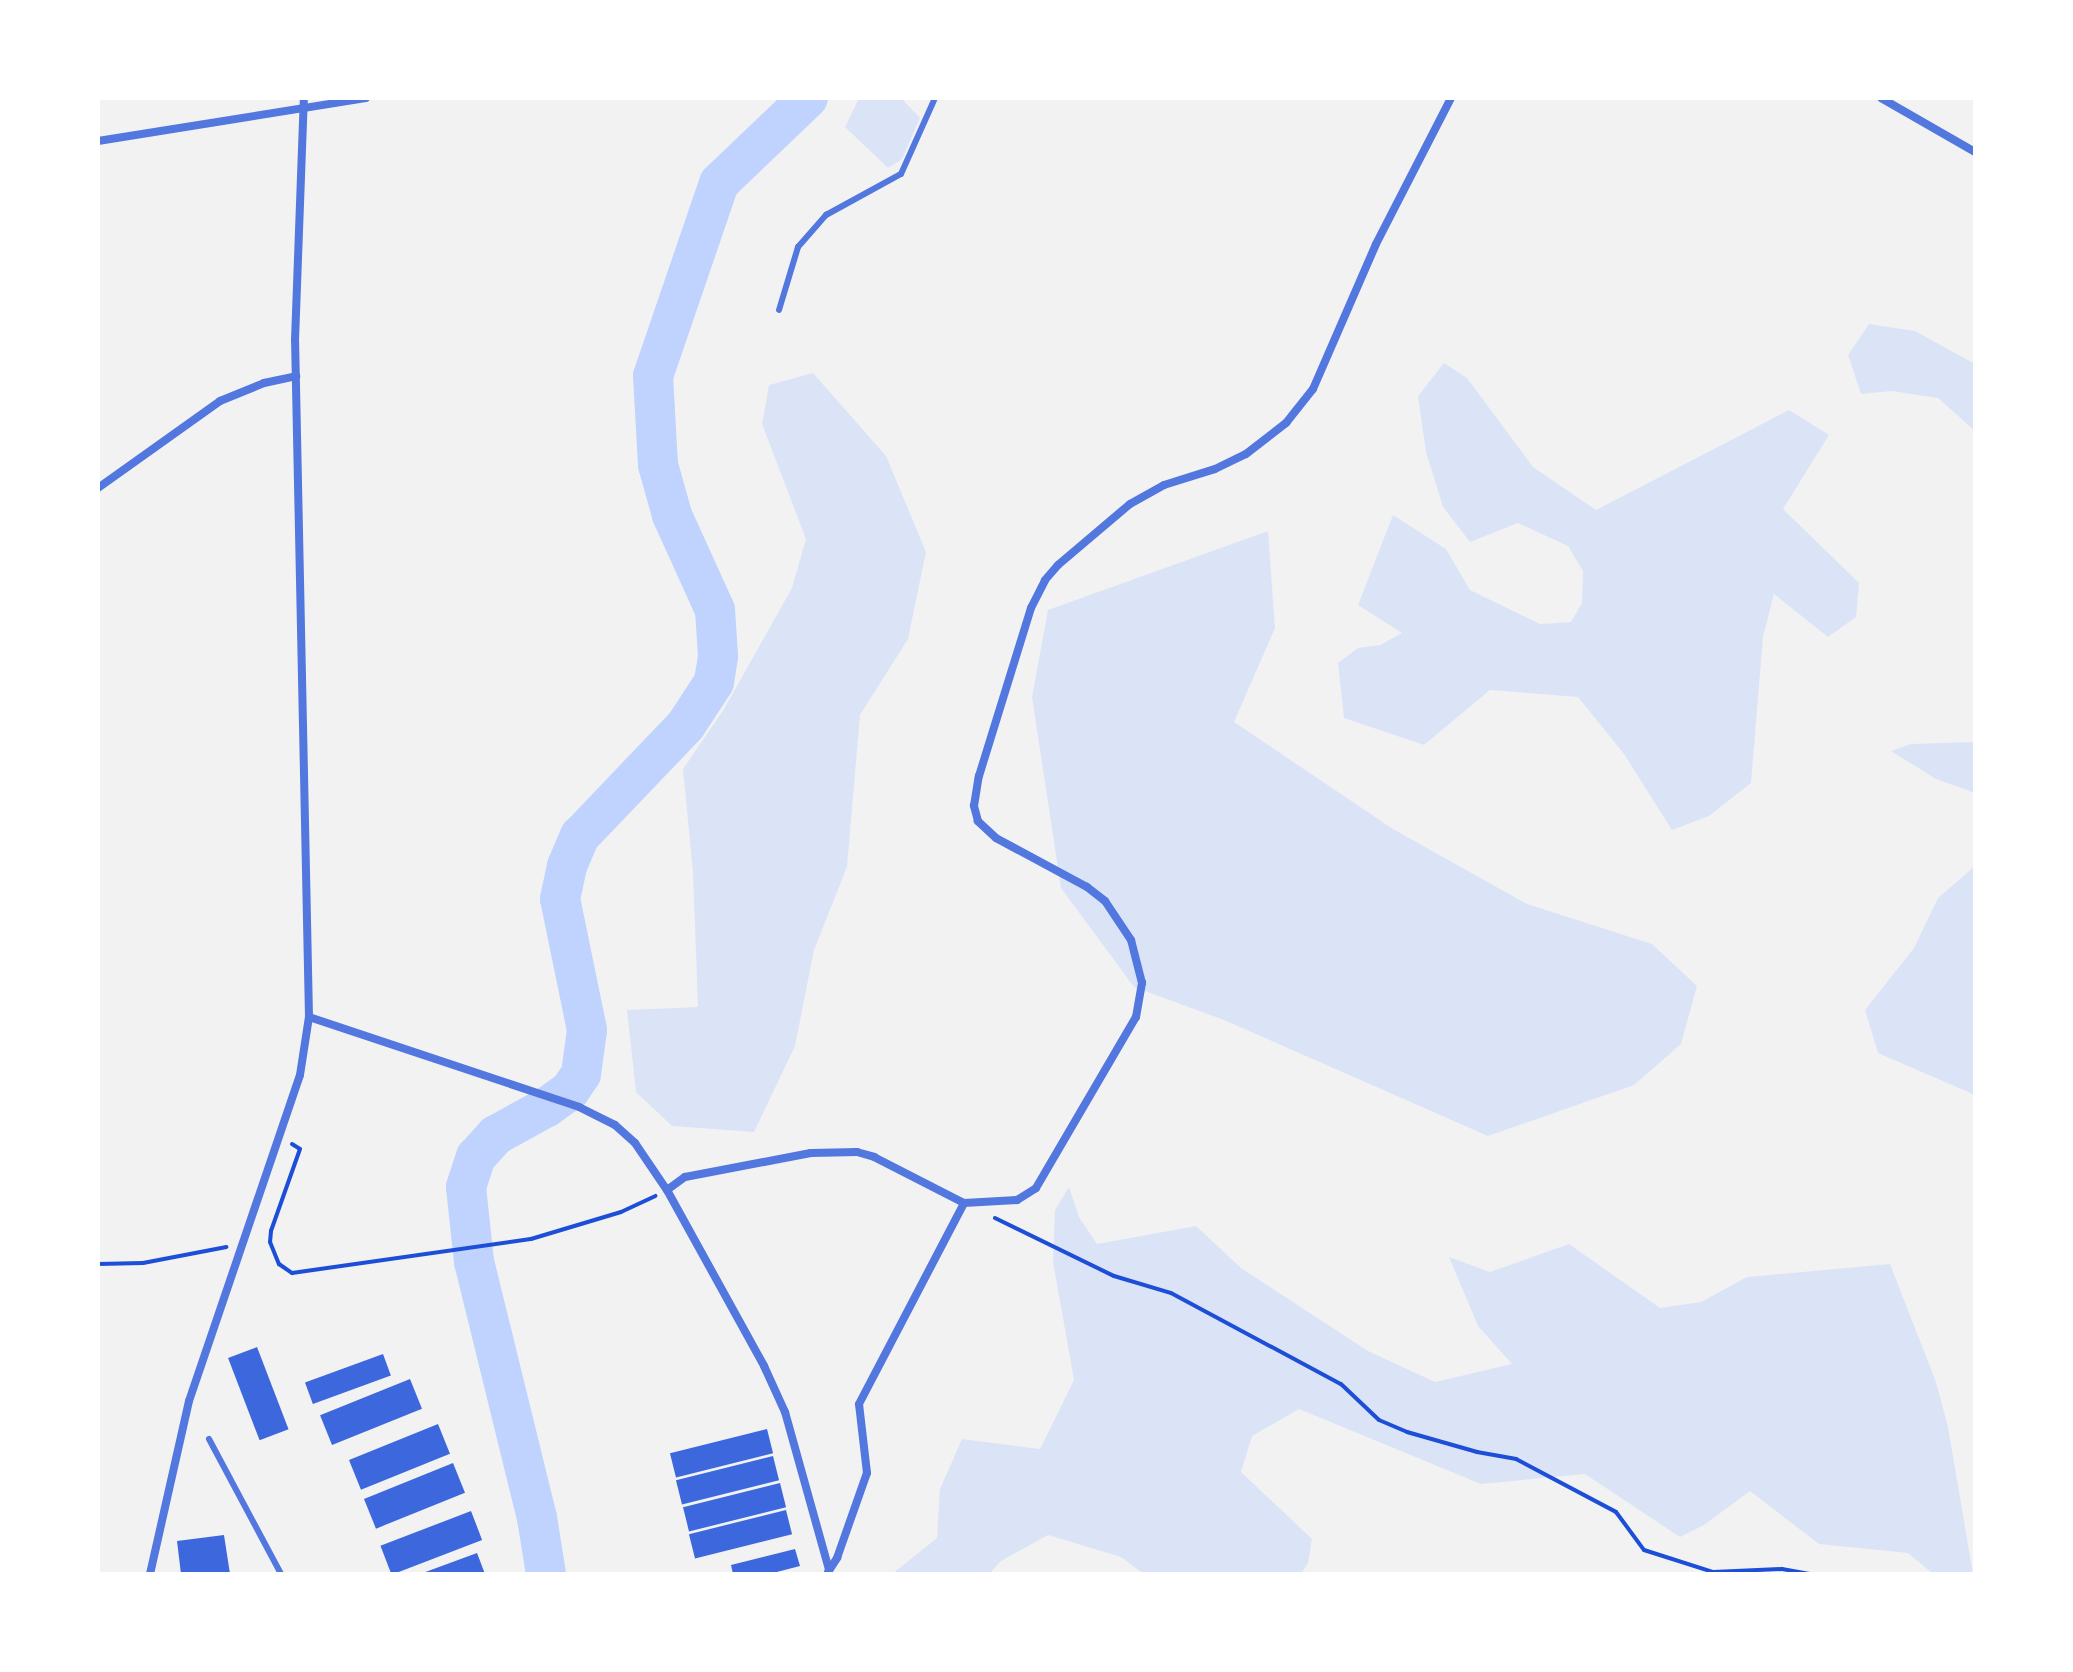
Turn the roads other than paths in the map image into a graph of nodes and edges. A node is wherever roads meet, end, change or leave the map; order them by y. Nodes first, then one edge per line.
1 (366, 98) edge
2 (935, 98) edge
3 (1451, 98) edge
4 (1881, 98) edge
5 (304, 103) edge
6 (98, 141) edge
7 (1975, 152) edge
8 (779, 310) dead end
9 (296, 376) junction
10 (98, 488) edge
11 (309, 1017) junction
12 (667, 1190) junction
13 (964, 1203) junction
14 (209, 1439) dead end
15 (828, 1572) edge
16 (150, 1574) edge
17 (281, 1574) edge

1 - 5 street
2 - 8 lane
3 - 13 street
4 - 7 street
5 - 6 street
5 - 9 street
9 - 10 street
9 - 11 street
11 - 12 street
11 - 16 street
12 - 13 street
12 - 15 street
13 - 15 street
14 - 17 lane

